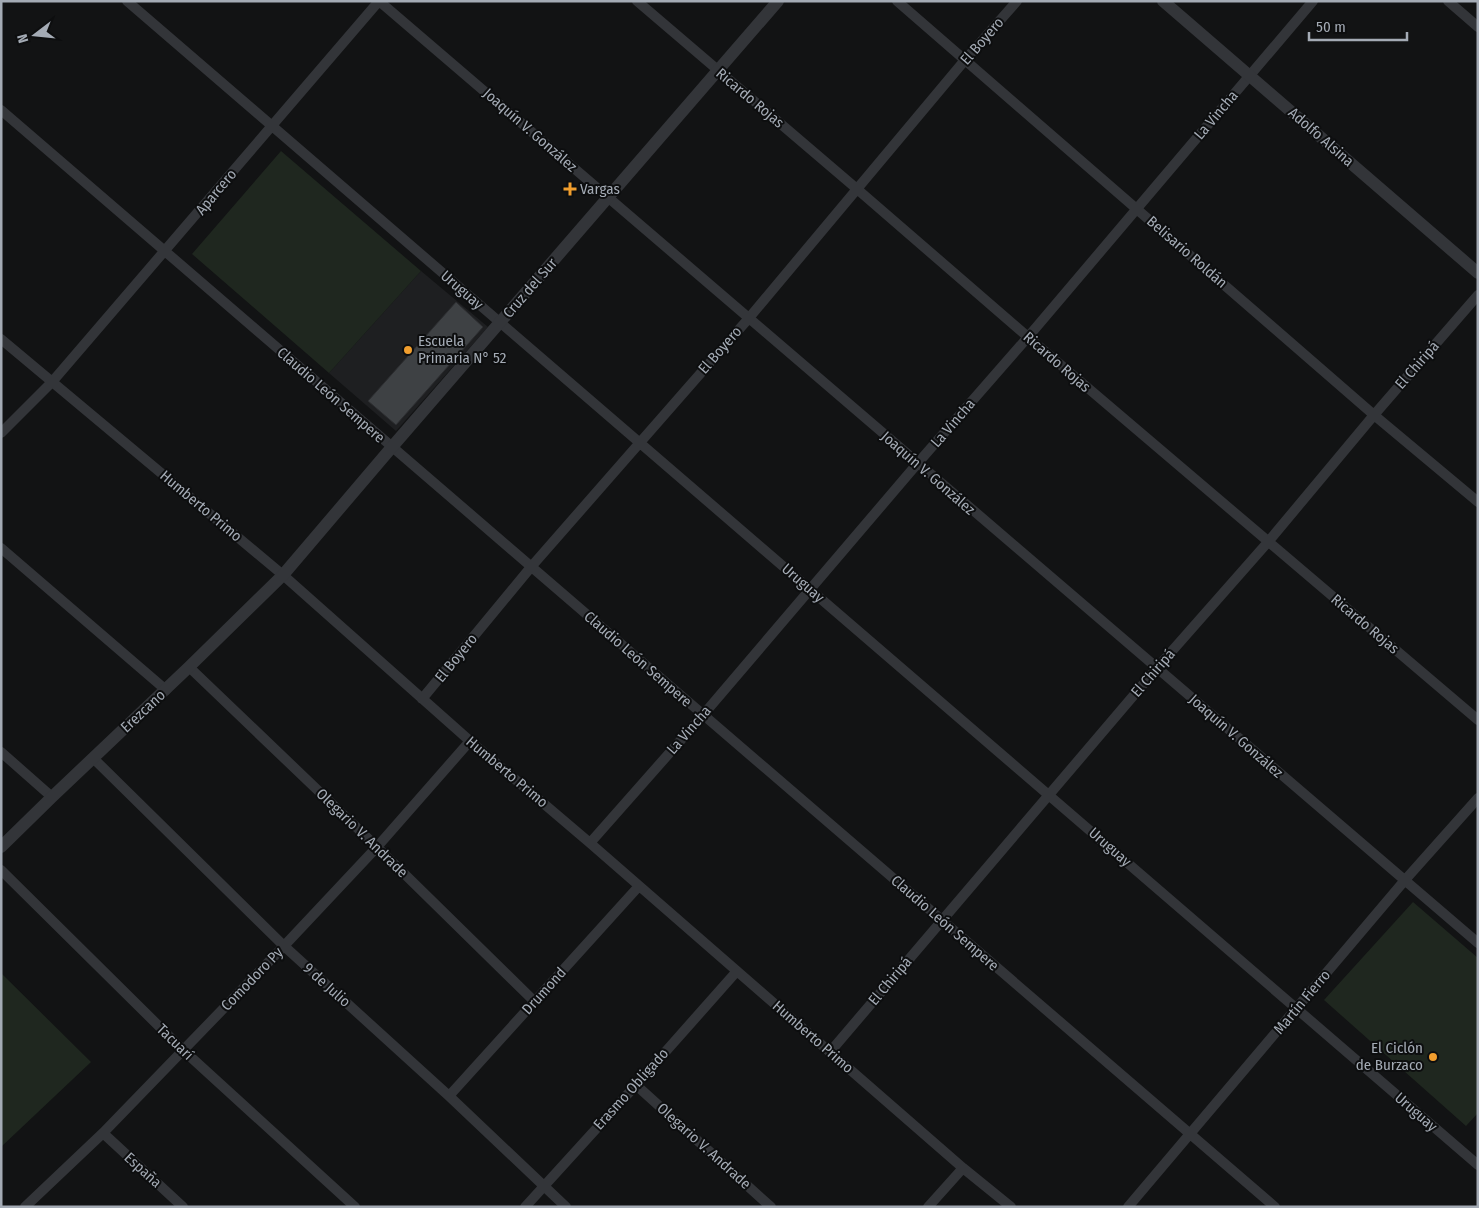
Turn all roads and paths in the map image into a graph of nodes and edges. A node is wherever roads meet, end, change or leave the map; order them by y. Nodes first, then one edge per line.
1 (127, 1) edge
2 (379, 1) edge
3 (637, 1) edge
4 (778, 1) edge
5 (897, 1) edge
6 (1017, 1) edge
7 (1163, 1) edge
8 (1313, 1) edge
9 (1448, 1) edge
10 (1478, 27) edge
11 (965, 60) junction
12 (718, 71) junction
13 (1250, 76) junction
14 (1, 110) edge
15 (272, 127) junction
16 (857, 189) junction
17 (608, 197) junction
18 (1137, 209) junction
19 (165, 252) junction
20 (1478, 273) edge
21 (1478, 295) edge
22 (749, 318) junction
23 (500, 323) junction
24 (1028, 338) junction
25 (1, 339) edge
26 (52, 382) junction
27 (1374, 415) junction
28 (1, 432) edge
29 (640, 442) junction
30 (392, 447) junction
31 (917, 464) junction
32 (1478, 502) edge
33 (1268, 542) junction
34 (1, 548) edge
35 (531, 567) junction
36 (283, 575) junction
37 (811, 590) junction
38 (189, 667) junction
39 (1157, 668) junction
40 (166, 690) junction
41 (422, 699) junction
42 (703, 715) junction
43 (1478, 720) edge
44 (470, 741) junction
45 (1, 752) edge
46 (93, 758) junction
47 (1050, 795) junction
48 (52, 797) junction
49 (1478, 798) edge
50 (590, 843) junction
51 (1, 847) edge
52 (377, 847) junction
53 (1, 870) edge
54 (1405, 880) junction
55 (639, 886) junction
56 (942, 920) junction
57 (1478, 944) edge
58 (284, 946) junction
59 (737, 971) junction
60 (534, 1001) junction
61 (1296, 1009) junction
62 (182, 1050) junction
63 (830, 1052) junction
64 (636, 1085) junction
65 (449, 1096) junction
66 (103, 1133) junction
67 (1189, 1133) junction
68 (1478, 1165) edge
69 (963, 1168) junction
70 (543, 1186) junction
71 (26, 1207) edge
72 (183, 1207) edge
73 (355, 1207) edge
74 (525, 1207) edge
75 (566, 1207) edge
76 (771, 1207) edge
77 (928, 1207) edge
78 (1011, 1207) edge
79 (1128, 1207) edge
80 (1275, 1207) edge

1 - 15 street, Uruguay
2 - 15 street, Aparcero
2 - 17 street, Joaquín V. González
3 - 12 street, Ricardo Rojas
4 - 12 street, Cruz del Sur
5 - 11 street, Belisario Roldán
6 - 11 street, El Boyero
7 - 13 street, Adolfo Alsina
8 - 13 street, La Vincha
9 - 10 street
11 - 16 street, El Boyero
11 - 18 street, Belisario Roldán
12 - 16 street, Ricardo Rojas
12 - 17 street, Cruz del Sur
13 - 18 street, La Vincha
13 - 20 street, Adolfo Alsina
14 - 19 street, Claudio León Sempere
15 - 19 street, Aparcero
15 - 23 street, Uruguay
16 - 22 street, El Boyero
16 - 24 street, Ricardo Rojas
17 - 22 street, Joaquín V. González
17 - 23 street, Cruz del Sur
18 - 24 street, La Vincha
18 - 27 street, Belisario Roldán
19 - 26 street, Aparcero
19 - 30 street, Claudio León Sempere
21 - 27 street, El Chiripá
22 - 29 street, El Boyero
22 - 31 street, Joaquín V. González
23 - 29 street, Uruguay
23 - 30 street, Cruz del Sur
24 - 31 street, La Vincha
24 - 33 street, Ricardo Rojas
25 - 26 street, Humberto Primo
26 - 28 street, Aparcero
26 - 36 street, Humberto Primo
27 - 32 street, Belisario Roldán
27 - 33 street, El Chiripá
29 - 35 street, El Boyero
29 - 37 street, Uruguay
30 - 35 street, Claudio León Sempere
30 - 36 street, Cruz del Sur
31 - 37 street, La Vincha
31 - 39 street, Joaquín V. González
33 - 39 street, El Chiripá
33 - 43 street, Ricardo Rojas
34 - 40 street
35 - 41 street, El Boyero
35 - 42 street, Claudio León Sempere
36 - 38 street, Erezcano
36 - 41 street, Humberto Primo
37 - 42 street, La Vincha
37 - 47 street, Uruguay
38 - 40 street, Erezcano
38 - 52 street, Olegario V. Andrade
39 - 47 street, El Chiripá
39 - 54 street, Joaquín V. González
40 - 46 street, Erezcano
41 - 44 street, Humberto Primo
42 - 50 street, La Vincha
42 - 56 street, Claudio León Sempere
44 - 50 street, Humberto Primo
44 - 52 street, Comodoro Py
45 - 48 street
46 - 48 street, Erezcano
46 - 58 street, 9 de Julio
47 - 56 street, El Chiripá
47 - 61 street, Uruguay
48 - 51 street, Erezcano
49 - 54 street, Martín Fierro
50 - 55 street, Humberto Primo
52 - 58 street, Comodoro Py
52 - 60 street, Olegario V. Andrade
53 - 62 street, Tacuarí
54 - 57 street, Joaquín V. González
54 - 61 street, Martín Fierro
55 - 59 street, Humberto Primo
55 - 60 street, Drumond
56 - 63 street, El Chiripá
56 - 67 street, Claudio León Sempere
58 - 62 street, Comodoro Py
58 - 65 street, 9 de Julio
59 - 63 street, Humberto Primo
59 - 64 street, Erasmo Obligado
60 - 65 street, Drumond
61 - 67 street, Martín Fierro
61 - 68 street, Uruguay
62 - 66 street, Comodoro Py
62 - 73 street, Tacuarí
63 - 69 street, Humberto Primo
64 - 70 street, Erasmo Obligado
64 - 76 street, Olegario V. Andrade
65 - 70 street, 9 de Julio
66 - 71 street, Comodoro Py
66 - 72 street, España
67 - 79 street, Martín Fierro
67 - 80 street, Claudio León Sempere
69 - 77 street
69 - 78 street, Humberto Primo
70 - 74 street, Erasmo Obligado
70 - 75 street, 9 de Julio

